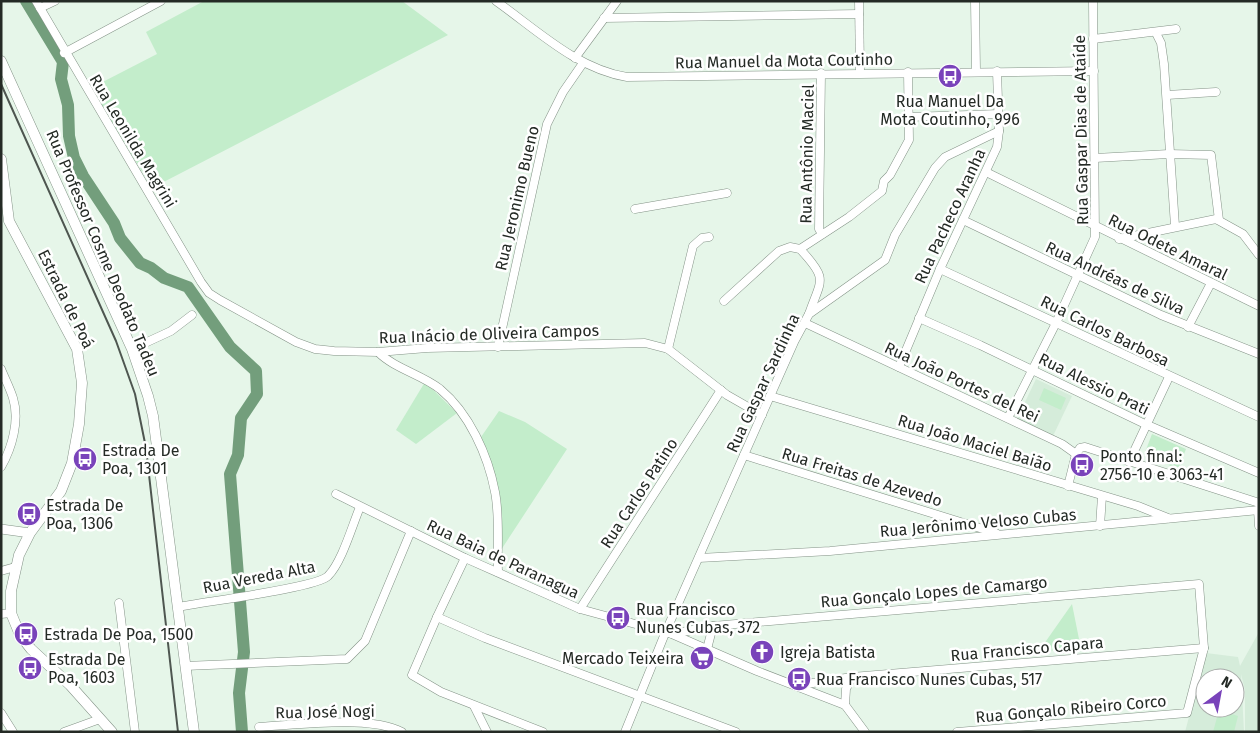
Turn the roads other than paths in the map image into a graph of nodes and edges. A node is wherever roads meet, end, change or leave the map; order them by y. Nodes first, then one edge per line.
1 (55, 1) edge
2 (161, 1) edge
3 (496, 1) edge
4 (859, 1) edge
5 (975, 1) edge
6 (1093, 1) edge
7 (616, 2) edge
8 (38, 5) edge
9 (859, 14) junction
10 (604, 18) junction
11 (1176, 29) dead end
12 (1156, 33) junction
13 (1093, 39) junction
14 (64, 53) junction
15 (576, 58) junction
16 (1, 61) edge
17 (583, 63) junction
18 (976, 71) junction
19 (997, 71) junction
20 (1094, 71) junction
21 (860, 72) junction
22 (908, 72) junction
23 (822, 73) junction
24 (1216, 92) dead end
25 (1167, 96) junction
26 (999, 114) junction
27 (909, 117) junction
28 (999, 131) junction
29 (1170, 154) junction
30 (1095, 158) junction
31 (1, 159) edge
32 (986, 172) junction
33 (727, 193) dead end
34 (635, 209) dead end
35 (963, 220) junction
36 (1219, 220) junction
37 (5, 222) edge
38 (1175, 226) junction
39 (1096, 228) junction
40 (822, 234) junction
41 (709, 237) dead end
42 (1119, 239) junction
43 (800, 249) junction
44 (1259, 255) edge
45 (940, 269) junction
46 (1077, 276) junction
47 (1211, 283) junction
48 (209, 293) joint
49 (724, 301) dead end
50 (1259, 306) edge
51 (810, 314) junction
52 (192, 315) dead end
53 (919, 318) junction
54 (1056, 322) junction
55 (804, 323) junction
56 (1188, 327) junction
57 (498, 347) junction
58 (132, 349) junction
59 (668, 349) junction
60 (378, 352) junction
61 (1259, 354) edge
62 (899, 367) junction
63 (1032, 370) junction
64 (2, 374) edge
65 (1169, 377) junction
66 (721, 390) junction
67 (770, 396) junction
68 (762, 415) junction
69 (1259, 417) edge
70 (1008, 418) junction
71 (1146, 424) junction
72 (1076, 454) junction
73 (744, 455) junction
74 (1129, 462) junction
75 (1, 468) edge
76 (1259, 473) edge
77 (1068, 486) junction
78 (336, 494) dead end
79 (1102, 496) junction
80 (360, 507) junction
81 (1258, 508) edge
82 (1170, 519) junction
83 (1100, 526) junction
84 (1259, 526) edge
85 (1, 529) edge
86 (411, 531) junction
87 (30, 533) junction
88 (1000, 534) junction
89 (465, 558) junction
90 (699, 558) junction
91 (15, 567) junction
92 (1, 571) edge
93 (498, 572) junction
94 (119, 604) dead end
95 (178, 607) junction
96 (580, 609) junction
97 (6, 613) edge
98 (437, 617) junction
99 (713, 626) junction
100 (669, 632) junction
101 (1204, 648) junction
102 (707, 649) junction
103 (185, 666) junction
104 (852, 677) junction
105 (798, 686) junction
106 (640, 696) junction
107 (845, 705) junction
108 (474, 706) junction
109 (1, 713) edge
110 (100, 719) junction
111 (260, 726) dead end
112 (389, 729) edge
113 (13, 732) edge
114 (64, 732) edge
115 (112, 732) edge
116 (135, 732) edge
117 (194, 732) edge
118 (402, 732) edge
119 (487, 732) edge
120 (543, 732) edge
121 (625, 732) edge
122 (736, 732) edge
123 (865, 732) edge
124 (957, 732) edge

1 - 8 street
2 - 14 street
3 - 15 street, Rua Manuel da Mota Coutinho
4 - 9 street
5 - 18 street
6 - 13 street, Rua Gaspar Dias de Ataíde
7 - 10 street
8 - 14 street, Rua Leonilda Magrini
9 - 10 street
9 - 21 street
10 - 15 street
11 - 12 street
12 - 13 street
12 - 25 street
13 - 20 street, Rua Gaspar Dias de Ataíde
14 - 48 street, Rua Leonilda Magrini
15 - 17 street, Rua Manuel da Mota Coutinho
16 - 58 main road, Rua Professor Cosme Deodato Tadeu
17 - 23 street, Rua Manuel da Mota Coutinho
17 - 57 street, Rua Jeronimo Bueno
18 - 19 street, Rua Manuel da Mota Coutinho
18 - 22 street, Rua Manuel da Mota Coutinho
19 - 20 street, Rua Manuel da Mota Coutinho
19 - 26 street, Rua Pacheco Aranha
20 - 30 street, Rua Gaspar Dias de Ataíde
21 - 22 street, Rua Manuel da Mota Coutinho
21 - 23 street, Rua Manuel da Mota Coutinho
22 - 27 street
23 - 40 street, Rua Antônio Maciel
24 - 25 street
25 - 29 street
26 - 27 street
26 - 28 street, Rua Pacheco Aranha
27 - 40 street
28 - 32 street, Rua Pacheco Aranha
28 - 51 street, Rua Gaspar Sardinha
29 - 30 street
29 - 36 street
29 - 38 street
30 - 39 street, Rua Gaspar Dias de Ataíde
31 - 37 main road, Estrada de Poá
32 - 35 street, Rua Pacheco Aranha
32 - 39 street, Rua Odete Amaral
33 - 34 street
35 - 45 street, Rua Pacheco Aranha
35 - 46 street, Rua Andréas de Silva
36 - 38 street
36 - 44 street
37 - 87 main road, Estrada de Poá
38 - 42 street
39 - 42 street, Rua Odete Amaral
39 - 46 street, Rua Gaspar Dias de Ataíde
40 - 43 street
41 - 59 street
42 - 47 street, Rua Odete Amaral
43 - 49 street
43 - 51 street
45 - 53 street, Rua Pacheco Aranha
45 - 54 street, Rua Carlos Barbosa
46 - 54 street, Rua Gaspar Dias de Ataíde
46 - 56 street, Rua Andréas de Silva
47 - 50 street, Rua Odete Amaral
47 - 56 street
48 - 60 street, Rua Inácio de Oliveira Campos
51 - 55 street, Rua Gaspar Sardinha
52 - 58 street
53 - 62 street, Rua Pacheco Aranha
53 - 63 street, Rua Alessio Prati
54 - 63 street, Rua Gaspar Dias de Ataíde
54 - 65 street, Rua Carlos Barbosa
55 - 62 street, Rua João Portes del Rei
55 - 67 street, Rua Gaspar Sardinha
56 - 61 street, Rua Andréas de Silva
57 - 59 street, Rua Inácio de Oliveira Campos
57 - 60 street, Rua Inácio de Oliveira Campos
58 - 95 main road, Rua Professor Cosme Deodato Tadeu
59 - 66 street, Rua Inácio de Oliveira Campos
60 - 93 street
62 - 70 street, Rua João Portes del Rei
63 - 70 street, Rua Gaspar Dias de Ataíde
63 - 71 street, Rua Alessio Prati
64 - 75 street
65 - 69 street, Rua Carlos Barbosa
65 - 71 street
66 - 68 street, Rua Inácio de Oliveira Campos
66 - 96 street, Rua Carlos Patino
67 - 68 street, Rua Gaspar Sardinha
67 - 77 street, Rua João Maciel Baião
68 - 73 street, Rua Gaspar Sardinha
70 - 72 street, Rua João Portes del Rei
71 - 74 street
71 - 76 street, Rua Alessio Prati
72 - 74 street
72 - 77 street
73 - 88 street, Rua Freitas de Azevedo
73 - 90 street, Rua Gaspar Sardinha
74 - 81 street
77 - 79 street, Rua João Maciel Baião
78 - 80 street, Rua Baia de Paranagua
79 - 82 street, Rua João Maciel Baião
79 - 83 street
80 - 86 street, Rua Baia de Paranagua
80 - 95 street, Rua Vereda Alta
81 - 82 street, Rua Jerônimo Veloso Cubas
81 - 84 street
82 - 83 street, Rua Jerônimo Veloso Cubas
83 - 88 street, Rua Jerônimo Veloso Cubas
85 - 87 street
86 - 89 street, Rua Baia de Paranagua
86 - 103 street
87 - 91 main road, Estrada de Poá
88 - 90 street, Rua Jerônimo Veloso Cubas
89 - 93 street, Rua Baia de Paranagua
89 - 98 street
90 - 100 street, Rua Gaspar Sardinha
91 - 92 street
91 - 97 main road, Estrada de Poá
93 - 96 street, Rua Baia de Paranagua
94 - 116 street
95 - 103 main road, Rua Professor Cosme Deodato Tadeu
96 - 100 street, Rua Baia de Paranagua
97 - 110 main road, Estrada de Poá
98 - 106 street
98 - 108 street
99 - 100 street, Rua Gonçalo Lopes de Camargo
99 - 101 street, Rua Gonçalo Lopes de Camargo
99 - 102 street
100 - 102 street, Rua Baia de Paranagua
100 - 106 street, Rua Gaspar Sardinha
101 - 104 street, Rua Francisco Capara
101 - 124 street, Rua Gonçalo Ribeiro Corco
102 - 105 street, Rua Baia de Paranagua
103 - 117 main road, Rua Professor Cosme Deodato Tadeu
104 - 105 street, Rua Francisco Capara
104 - 107 street
105 - 107 street, Rua Baia de Paranagua
106 - 121 street, Rua Gaspar Sardinha
106 - 122 street
107 - 123 street
108 - 119 street
108 - 120 street
109 - 113 street
110 - 114 street
110 - 115 main road, Estrada de Poá
111 - 112 street, Rua José Nogi
112 - 118 street, Rua José Nogi

